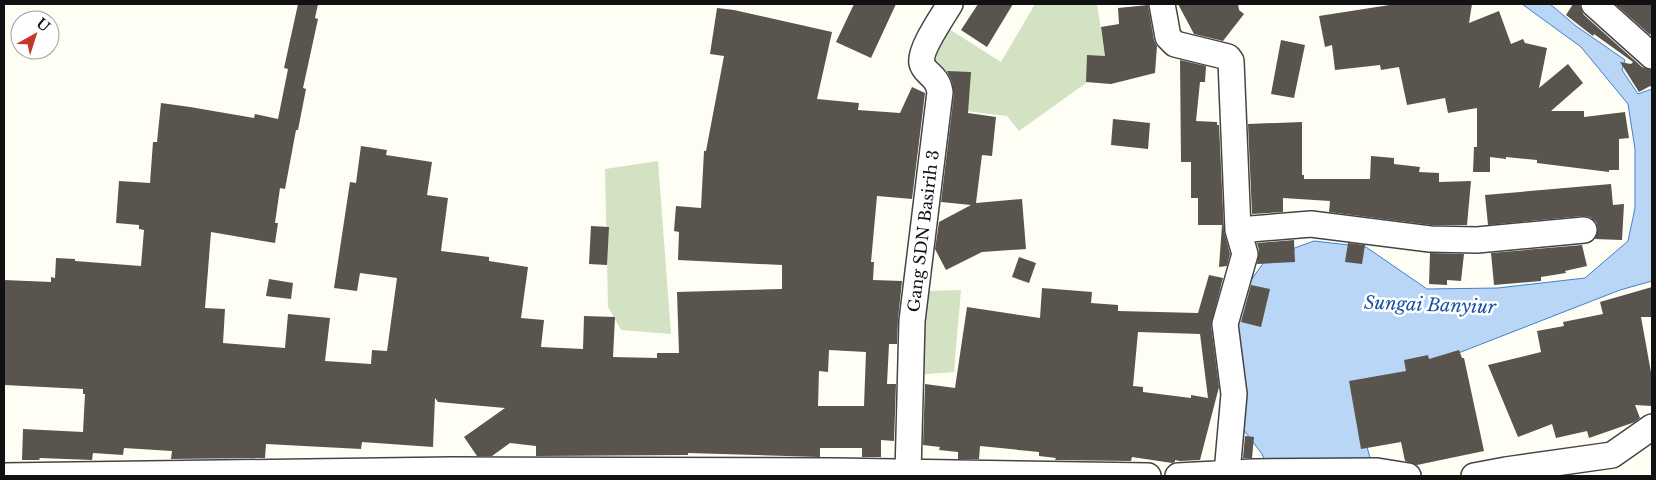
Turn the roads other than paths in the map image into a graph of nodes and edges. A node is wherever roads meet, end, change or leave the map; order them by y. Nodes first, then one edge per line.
1 (950, 4) edge
2 (1162, 4) edge
3 (1594, 4) edge
4 (1652, 56) edge
5 (1238, 230) junction
6 (1584, 230) dead end
7 (1652, 427) edge
8 (1613, 465) edge
9 (908, 473) junction
10 (1227, 474) junction
11 (4, 476) edge
12 (1148, 476) edge
13 (1178, 476) edge
14 (1408, 476) edge
15 (1474, 476) edge

1 - 9 street, Gang SDN Basirih 3
2 - 5 street
3 - 4 street
5 - 6 street
5 - 10 street
7 - 8 street
8 - 15 street
9 - 11 street
9 - 12 street
10 - 13 street
10 - 14 street

